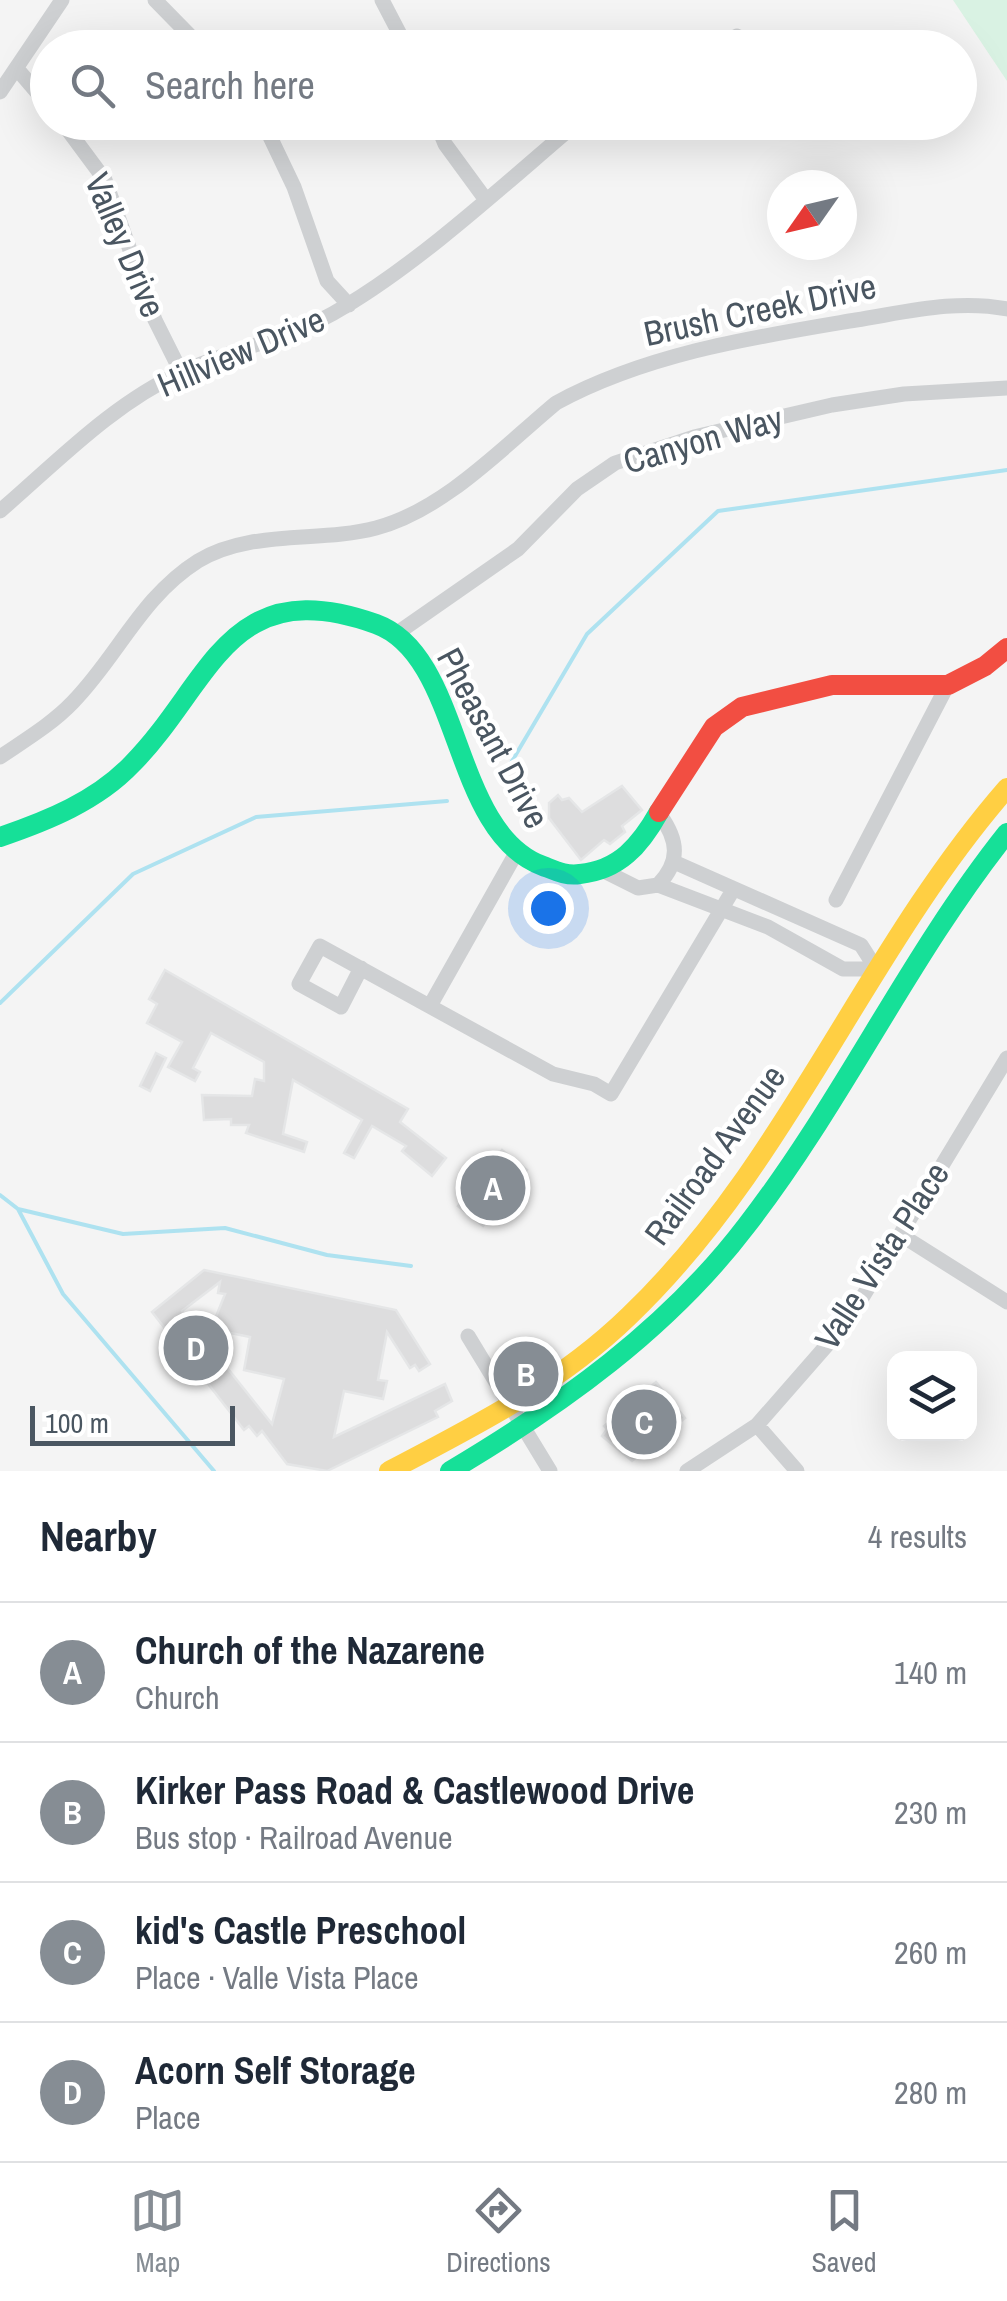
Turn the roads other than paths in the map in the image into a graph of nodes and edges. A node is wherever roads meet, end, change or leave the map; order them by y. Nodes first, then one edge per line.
1 (62, 0) edge
2 (155, 0) edge
3 (385, 1) edge
4 (43, 30) edge
5 (184, 30) edge
6 (399, 30) edge
7 (30, 51) edge
8 (18, 70) junction
9 (30, 84) edge
10 (0, 92) edge
11 (75, 140) edge
12 (272, 140) edge
13 (443, 140) edge
14 (557, 140) edge
15 (486, 200) junction
16 (349, 305) junction
17 (1007, 308) edge
18 (180, 372) junction
19 (1007, 388) edge
20 (0, 511) edge
21 (396, 634) junction
22 (1007, 648) edge
23 (948, 686) junction
24 (0, 758) edge
25 (1007, 788) edge
26 (660, 815) junction
27 (1007, 834) edge
28 (0, 837) edge
29 (515, 854) junction
30 (674, 862) junction
31 (604, 871) junction
32 (658, 884) junction
33 (733, 890) junction
34 (925, 893) junction
35 (836, 900) dead end
36 (722, 912) junction
37 (862, 945) junction
38 (875, 967) junction
39 (361, 968) dead end
40 (843, 969) junction
41 (906, 982) junction
42 (431, 1004) junction
43 (846, 1018) junction
44 (1007, 1058) edge
45 (901, 1234) junction
46 (1007, 1302) edge
47 (468, 1336) dead end
48 (511, 1407) junction
49 (757, 1426) junction
50 (524, 1429) junction
51 (388, 1471) edge
52 (450, 1471) edge
53 (550, 1471) edge
54 (687, 1471) edge
55 (798, 1471) edge

1 - 4 street
2 - 5 street
3 - 6 street
7 - 8 street
8 - 9 street
8 - 10 street
11 - 18 street, Valley Drive
12 - 16 street
13 - 15 street
14 - 15 street, Hillview Drive
15 - 16 street, Hillview Drive
16 - 18 street, Hillview Drive
17 - 24 street, Brush Creek Drive
18 - 20 street, Hillview Drive
19 - 21 street, Canyon Way
21 - 28 main road, Pheasant Drive
21 - 29 main road, Pheasant Drive
22 - 23 main road
23 - 26 main road
23 - 35 street
25 - 34 main road, Railroad Avenue
26 - 30 street
26 - 31 main road
27 - 41 main road, Railroad Avenue
29 - 31 main road, Pheasant Drive
29 - 42 street
30 - 32 street
30 - 33 street
31 - 32 street, Pheasant Drive
32 - 36 street, Pheasant Drive
33 - 36 street
33 - 37 street
34 - 37 main road
34 - 38 main road, Railroad Avenue
36 - 40 street, Pheasant Drive
36 - 42 street
37 - 38 street
38 - 40 street
38 - 41 street
38 - 43 main road, Railroad Avenue
39 - 42 street
40 - 43 main road
41 - 50 main road, Railroad Avenue
43 - 48 main road, Railroad Avenue
44 - 45 street, Valle Vista Place
45 - 46 street
45 - 49 street, Valle Vista Place
47 - 48 street
48 - 50 street
48 - 51 main road, Railroad Avenue
49 - 54 street, Valle Vista Place
49 - 55 street
50 - 52 main road, Railroad Avenue
50 - 53 street

